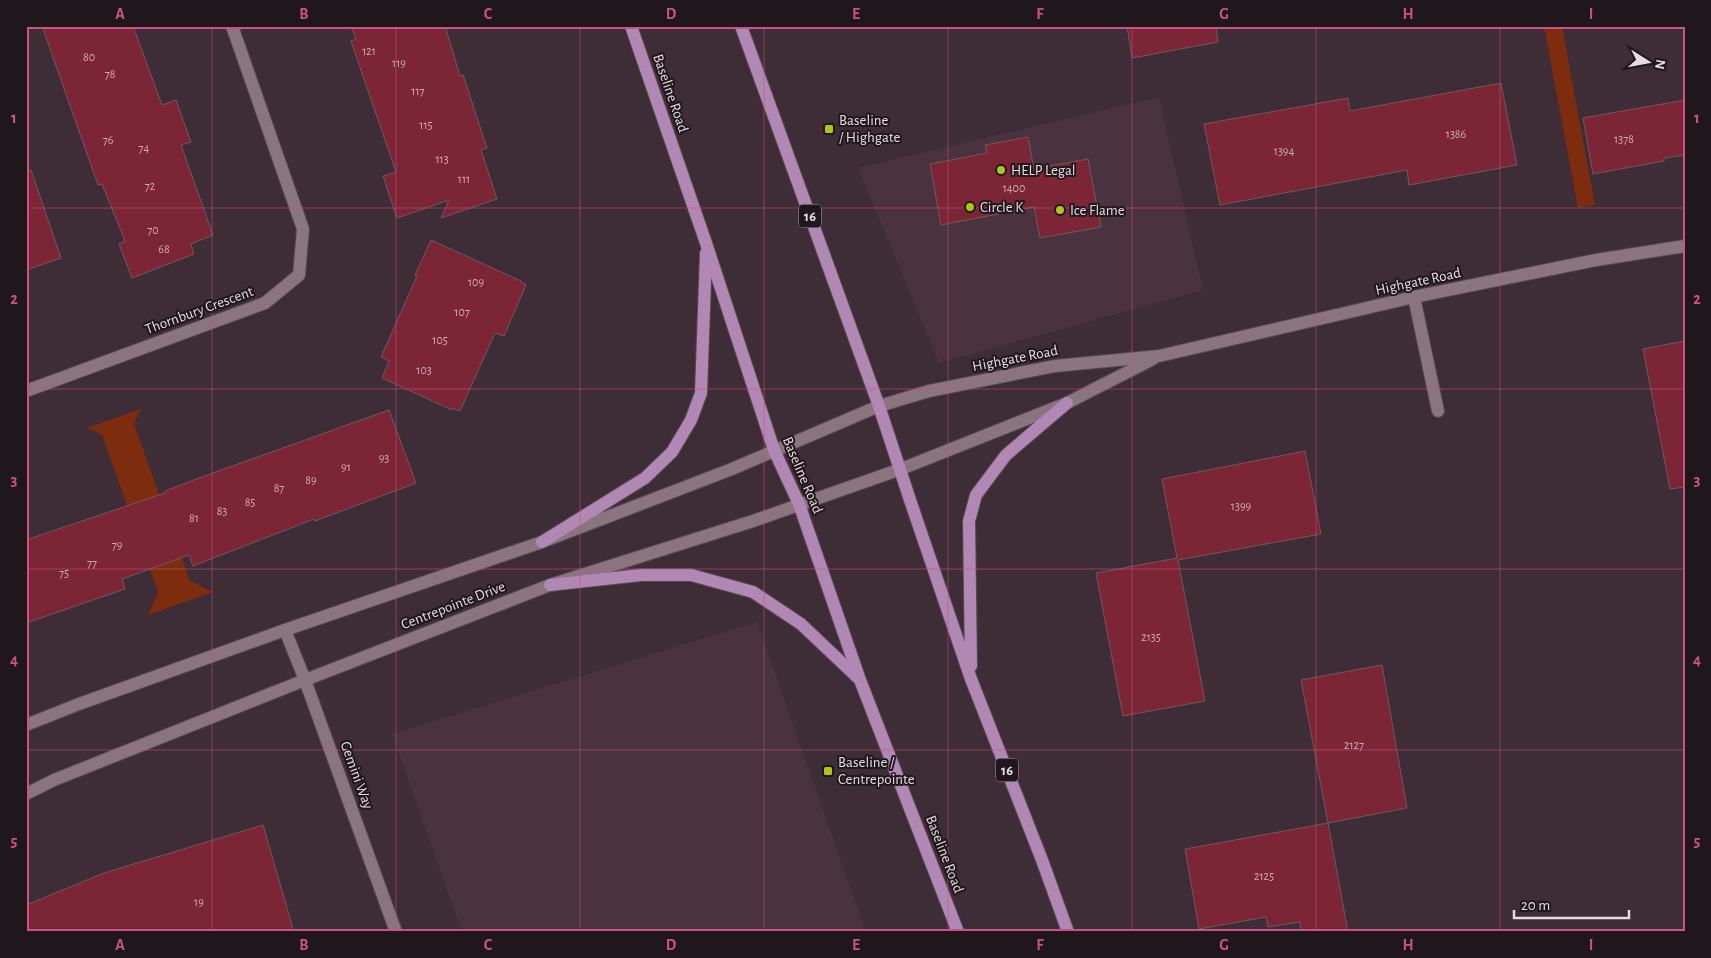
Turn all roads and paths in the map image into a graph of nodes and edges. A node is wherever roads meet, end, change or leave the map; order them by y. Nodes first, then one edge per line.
1 (232, 26) edge
2 (631, 26) edge
3 (741, 26) edge
4 (706, 243) junction
5 (1685, 246) edge
6 (1414, 297) junction
7 (1159, 356) junction
8 (26, 391) edge
9 (1067, 403) junction
10 (879, 406) junction
11 (1438, 411) dead end
12 (774, 450) junction
13 (900, 469) junction
14 (799, 504) junction
15 (542, 542) junction
16 (550, 585) junction
17 (285, 630) junction
18 (971, 679) junction
19 (305, 680) junction
20 (860, 680) junction
21 (26, 724) edge
22 (26, 794) edge
23 (396, 932) edge
24 (958, 932) edge
25 (1068, 932) edge

1 - 8 street, Thornbury Crescent
2 - 4 main road, Baseline Road
3 - 10 main road, 16
4 - 12 main road, Baseline Road
4 - 15 main road
5 - 6 street, Highgate Road
6 - 7 street, Highgate Road
6 - 11 street
7 - 9 street, Highgate Road
7 - 10 street, Highgate Road
9 - 13 street, Highgate Road
9 - 18 main road
10 - 12 street, Centrepointe Drive
10 - 13 main road, 16
12 - 14 main road, Baseline Road
12 - 15 street, Centrepointe Drive
13 - 14 street, Centrepointe Drive
13 - 18 main road, 16
14 - 16 street, Centrepointe Drive
14 - 20 main road, Baseline Road
15 - 17 street, Centrepointe Drive
16 - 19 street, Centrepointe Drive
16 - 20 main road
17 - 19 street, Gemini Way
17 - 21 street, Centrepointe Drive
18 - 25 main road, 16
19 - 22 street, Centrepointe Drive
19 - 23 street, Gemini Way
20 - 24 main road, Baseline Road

